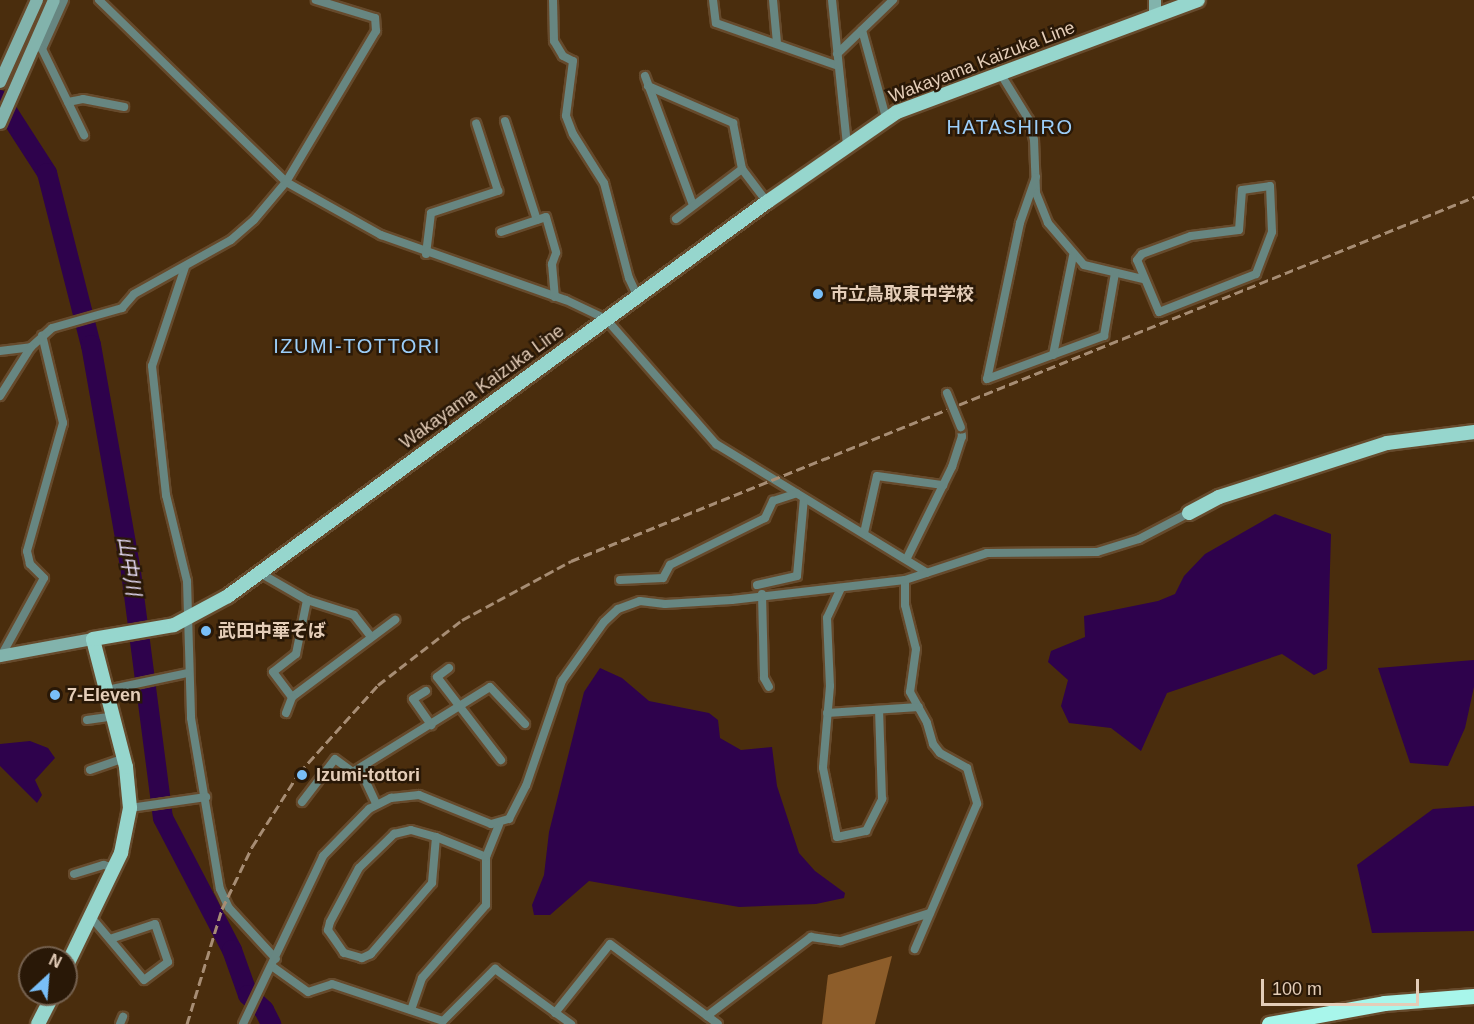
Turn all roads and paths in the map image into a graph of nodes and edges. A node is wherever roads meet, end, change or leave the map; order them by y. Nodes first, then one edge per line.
1 (37, 0) edge
2 (54, 0) edge
3 (64, 0) edge
4 (99, 0) edge
5 (316, 0) edge
6 (553, 0) edge
7 (713, 0) edge
8 (773, 0) edge
9 (832, 0) edge
10 (893, 0) edge
11 (1155, 0) edge
12 (1198, 0) edge
13 (1155, 16) junction
14 (862, 30) junction
15 (777, 43) junction
16 (837, 54) junction
17 (838, 66) junction
18 (1000, 73) junction
19 (645, 76) dead end
20 (0, 82) edge
21 (648, 86) junction
22 (68, 102) junction
23 (124, 107) dead end
24 (886, 118) junction
25 (505, 121) dead end
26 (0, 123) edge
27 (476, 123) dead end
28 (84, 135) dead end
29 (848, 144) junction
30 (742, 169) junction
31 (1036, 177) junction
32 (286, 182) junction
33 (766, 202) junction
34 (693, 205) junction
35 (676, 219) dead end
36 (537, 220) junction
37 (501, 232) dead end
38 (426, 254) junction
39 (1072, 256) junction
40 (185, 267) junction
41 (1115, 273) junction
42 (1143, 279) junction
43 (555, 297) junction
44 (638, 297) junction
45 (606, 319) junction
46 (42, 335) junction
47 (31, 347) junction
48 (0, 351) edge
49 (1053, 355) junction
50 (947, 393) dead end
51 (0, 396) edge
52 (1473, 431) edge
53 (943, 485) junction
54 (801, 496) junction
55 (1189, 513) joint
56 (864, 533) junction
57 (907, 558) junction
58 (260, 573) junction
59 (927, 573) junction
60 (620, 580) dead end
61 (905, 580) junction
62 (757, 585) dead end
63 (841, 588) junction
64 (762, 594) junction
65 (308, 600) junction
66 (395, 620) dead end
67 (180, 622) junction
68 (371, 637) junction
69 (93, 639) junction
70 (0, 657) edge
71 (449, 669) dead end
72 (188, 674) junction
73 (769, 687) dead end
74 (113, 688) junction
75 (426, 691) dead end
76 (292, 697) junction
77 (460, 707) junction
78 (919, 707) junction
79 (879, 710) junction
80 (286, 713) dead end
81 (827, 713) junction
82 (114, 716) junction
83 (87, 720) dead end
84 (525, 724) dead end
85 (431, 725) junction
86 (124, 758) junction
87 (501, 760) dead end
88 (360, 769) junction
89 (90, 770) dead end
90 (206, 796) junction
91 (302, 802) dead end
92 (376, 803) junction
93 (136, 807) junction
94 (499, 825) junction
95 (436, 837) junction
96 (486, 857) junction
97 (115, 868) junction
98 (74, 874) dead end
99 (930, 913) junction
100 (90, 917) junction
101 (110, 939) junction
102 (76, 946) edge
103 (915, 949) dead end
104 (274, 963) junction
105 (1474, 996) edge
106 (47, 1006) edge
107 (411, 1010) junction
108 (555, 1012) junction
109 (707, 1016) junction
110 (438, 1021) edge
111 (38, 1024) edge
112 (243, 1024) edge
113 (571, 1024) edge
114 (718, 1024) edge
115 (1269, 1024) edge

1 - 20 main road
2 - 26 main road
3 - 22 street
4 - 32 street
5 - 32 street
6 - 44 street
7 - 15 street
8 - 15 street
9 - 16 street
10 - 14 street
11 - 13 main road
12 - 13 main road, Wakayama Kaizuka Line
13 - 18 main road, Wakayama Kaizuka Line
14 - 16 street
14 - 24 street
15 - 17 street
16 - 17 street
17 - 29 street
18 - 24 main road, Wakayama Kaizuka Line
18 - 31 street
19 - 21 street
21 - 30 street
21 - 34 street
22 - 23 street
22 - 28 street
24 - 29 main road, Wakayama Kaizuka Line
25 - 36 street
27 - 38 street
29 - 33 main road, Wakayama Kaizuka Line
30 - 33 street
30 - 34 street
31 - 39 street
31 - 49 street
32 - 38 street
32 - 40 street
33 - 44 main road, Wakayama Kaizuka Line
34 - 35 street
36 - 37 street
36 - 43 street
38 - 43 street
39 - 41 street
39 - 49 street
40 - 46 street
40 - 67 street
41 - 42 street
41 - 49 street
42 - 42 street
43 - 45 street
44 - 45 main road, Wakayama Kaizuka Line
45 - 54 street
45 - 58 main road, Wakayama Kaizuka Line
46 - 47 street
46 - 70 street
47 - 48 street
47 - 51 street
50 - 53 street, bridge
52 - 55 main road
53 - 56 street
53 - 57 street
54 - 56 street
54 - 60 street
54 - 62 street
55 - 59 street
56 - 57 street
57 - 59 street
58 - 65 street
58 - 67 main road, Wakayama Kaizuka Line
59 - 61 street
61 - 63 street
61 - 78 street
63 - 64 street
63 - 81 street
64 - 73 street
64 - 94 street
65 - 68 street
65 - 76 street
66 - 68 street
67 - 69 main road, Wakayama Kaizuka Line
67 - 72 street
68 - 76 street
69 - 70 main road
69 - 74 main road
71 - 77 street
72 - 74 street
72 - 90 street
74 - 82 main road
75 - 85 street
76 - 80 street
77 - 84 street
77 - 85 street
77 - 87 street
78 - 79 street
78 - 99 street
79 - 81 street
79 - 81 street
82 - 83 street
82 - 86 main road
85 - 88 street
86 - 89 street
86 - 93 main road
88 - 91 street
88 - 92 street
90 - 93 street
90 - 104 street
92 - 94 street
92 - 104 street
93 - 97 main road
94 - 96 street
95 - 95 street
95 - 96 street
96 - 107 street
97 - 98 street
97 - 100 main road
99 - 103 street
99 - 109 street
100 - 101 street
100 - 102 main road
101 - 101 street
104 - 107 street
104 - 112 street
105 - 115 highway
106 - 111 main road
107 - 110 street
108 - 109 street
108 - 110 street
108 - 113 street
109 - 114 street

